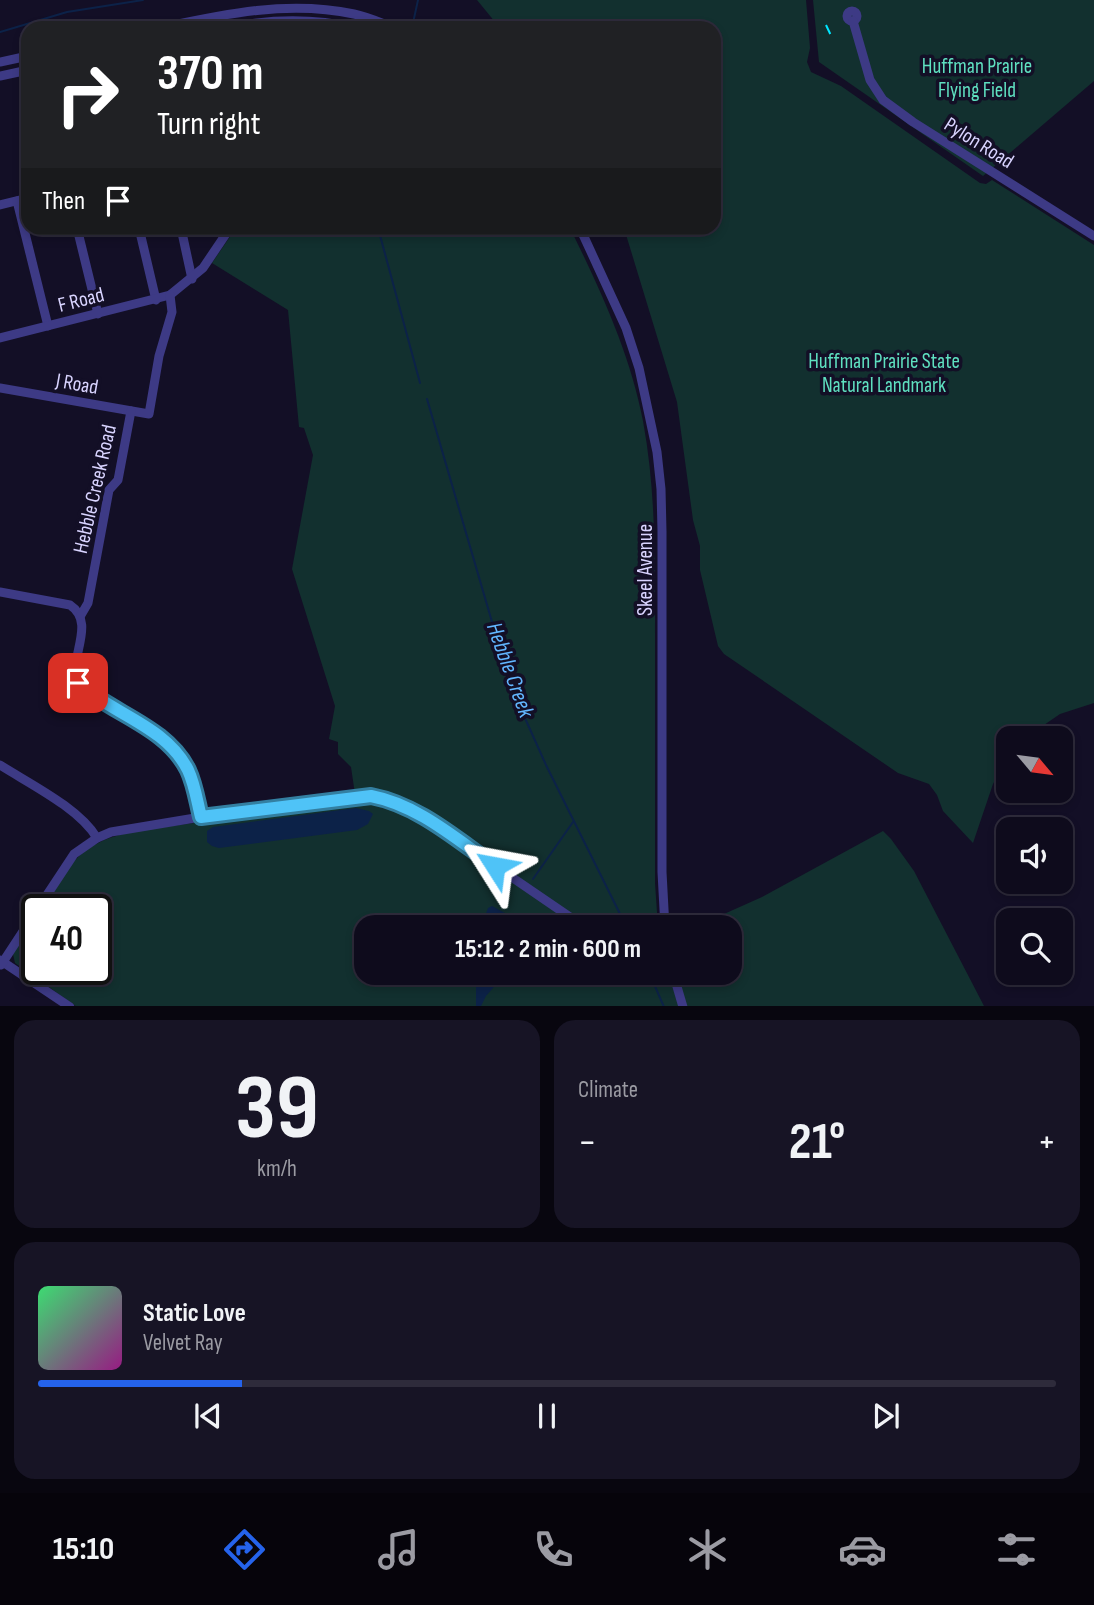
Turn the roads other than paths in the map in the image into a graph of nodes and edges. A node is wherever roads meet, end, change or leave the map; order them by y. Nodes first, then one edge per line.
1 (368, 18) junction
2 (191, 21) edge
3 (366, 21) edge
4 (376, 21) edge
5 (853, 21) dead end
6 (21, 58) edge
7 (0, 62) edge
8 (21, 72) edge
9 (0, 76) edge
10 (21, 200) edge
11 (17, 201) junction
12 (0, 205) edge
13 (21, 217) edge
14 (25, 235) edge
15 (79, 235) edge
16 (141, 235) edge
17 (183, 235) edge
18 (225, 235) edge
19 (583, 235) edge
20 (1094, 236) edge
21 (192, 278) junction
22 (170, 295) junction
23 (156, 300) junction
24 (98, 314) junction
25 (48, 326) junction
26 (0, 338) edge
27 (0, 388) edge
28 (131, 411) junction
29 (149, 414) joint
30 (0, 592) edge
31 (81, 615) junction
32 (0, 765) edge
33 (201, 817) junction
34 (97, 838) junction
35 (48, 894) edge
36 (567, 915) edge
37 (664, 915) edge
38 (21, 933) edge
39 (1, 962) edge
40 (677, 985) edge
41 (70, 1006) edge
42 (683, 1006) edge

1 - 2 street
1 - 3 street
1 - 4 street
5 - 20 street, Pylon Road
6 - 7 street
8 - 9 street
10 - 11 street
11 - 12 street
11 - 13 street
14 - 25 street
15 - 24 street
16 - 23 street
17 - 21 street
18 - 21 street
19 - 37 street, Skeel Avenue
21 - 22 street
22 - 23 street, F Road
22 - 29 street, Hebble Creek Road
23 - 24 street, F Road
24 - 25 street, F Road
25 - 26 street, F Road
27 - 28 street, J Road
28 - 29 street, J Road
28 - 31 street, Hebble Creek Road
30 - 31 street
31 - 33 street, Hebble Creek Road
32 - 34 street
33 - 34 street
33 - 36 street
34 - 35 street
38 - 39 street
39 - 41 street
40 - 42 street

